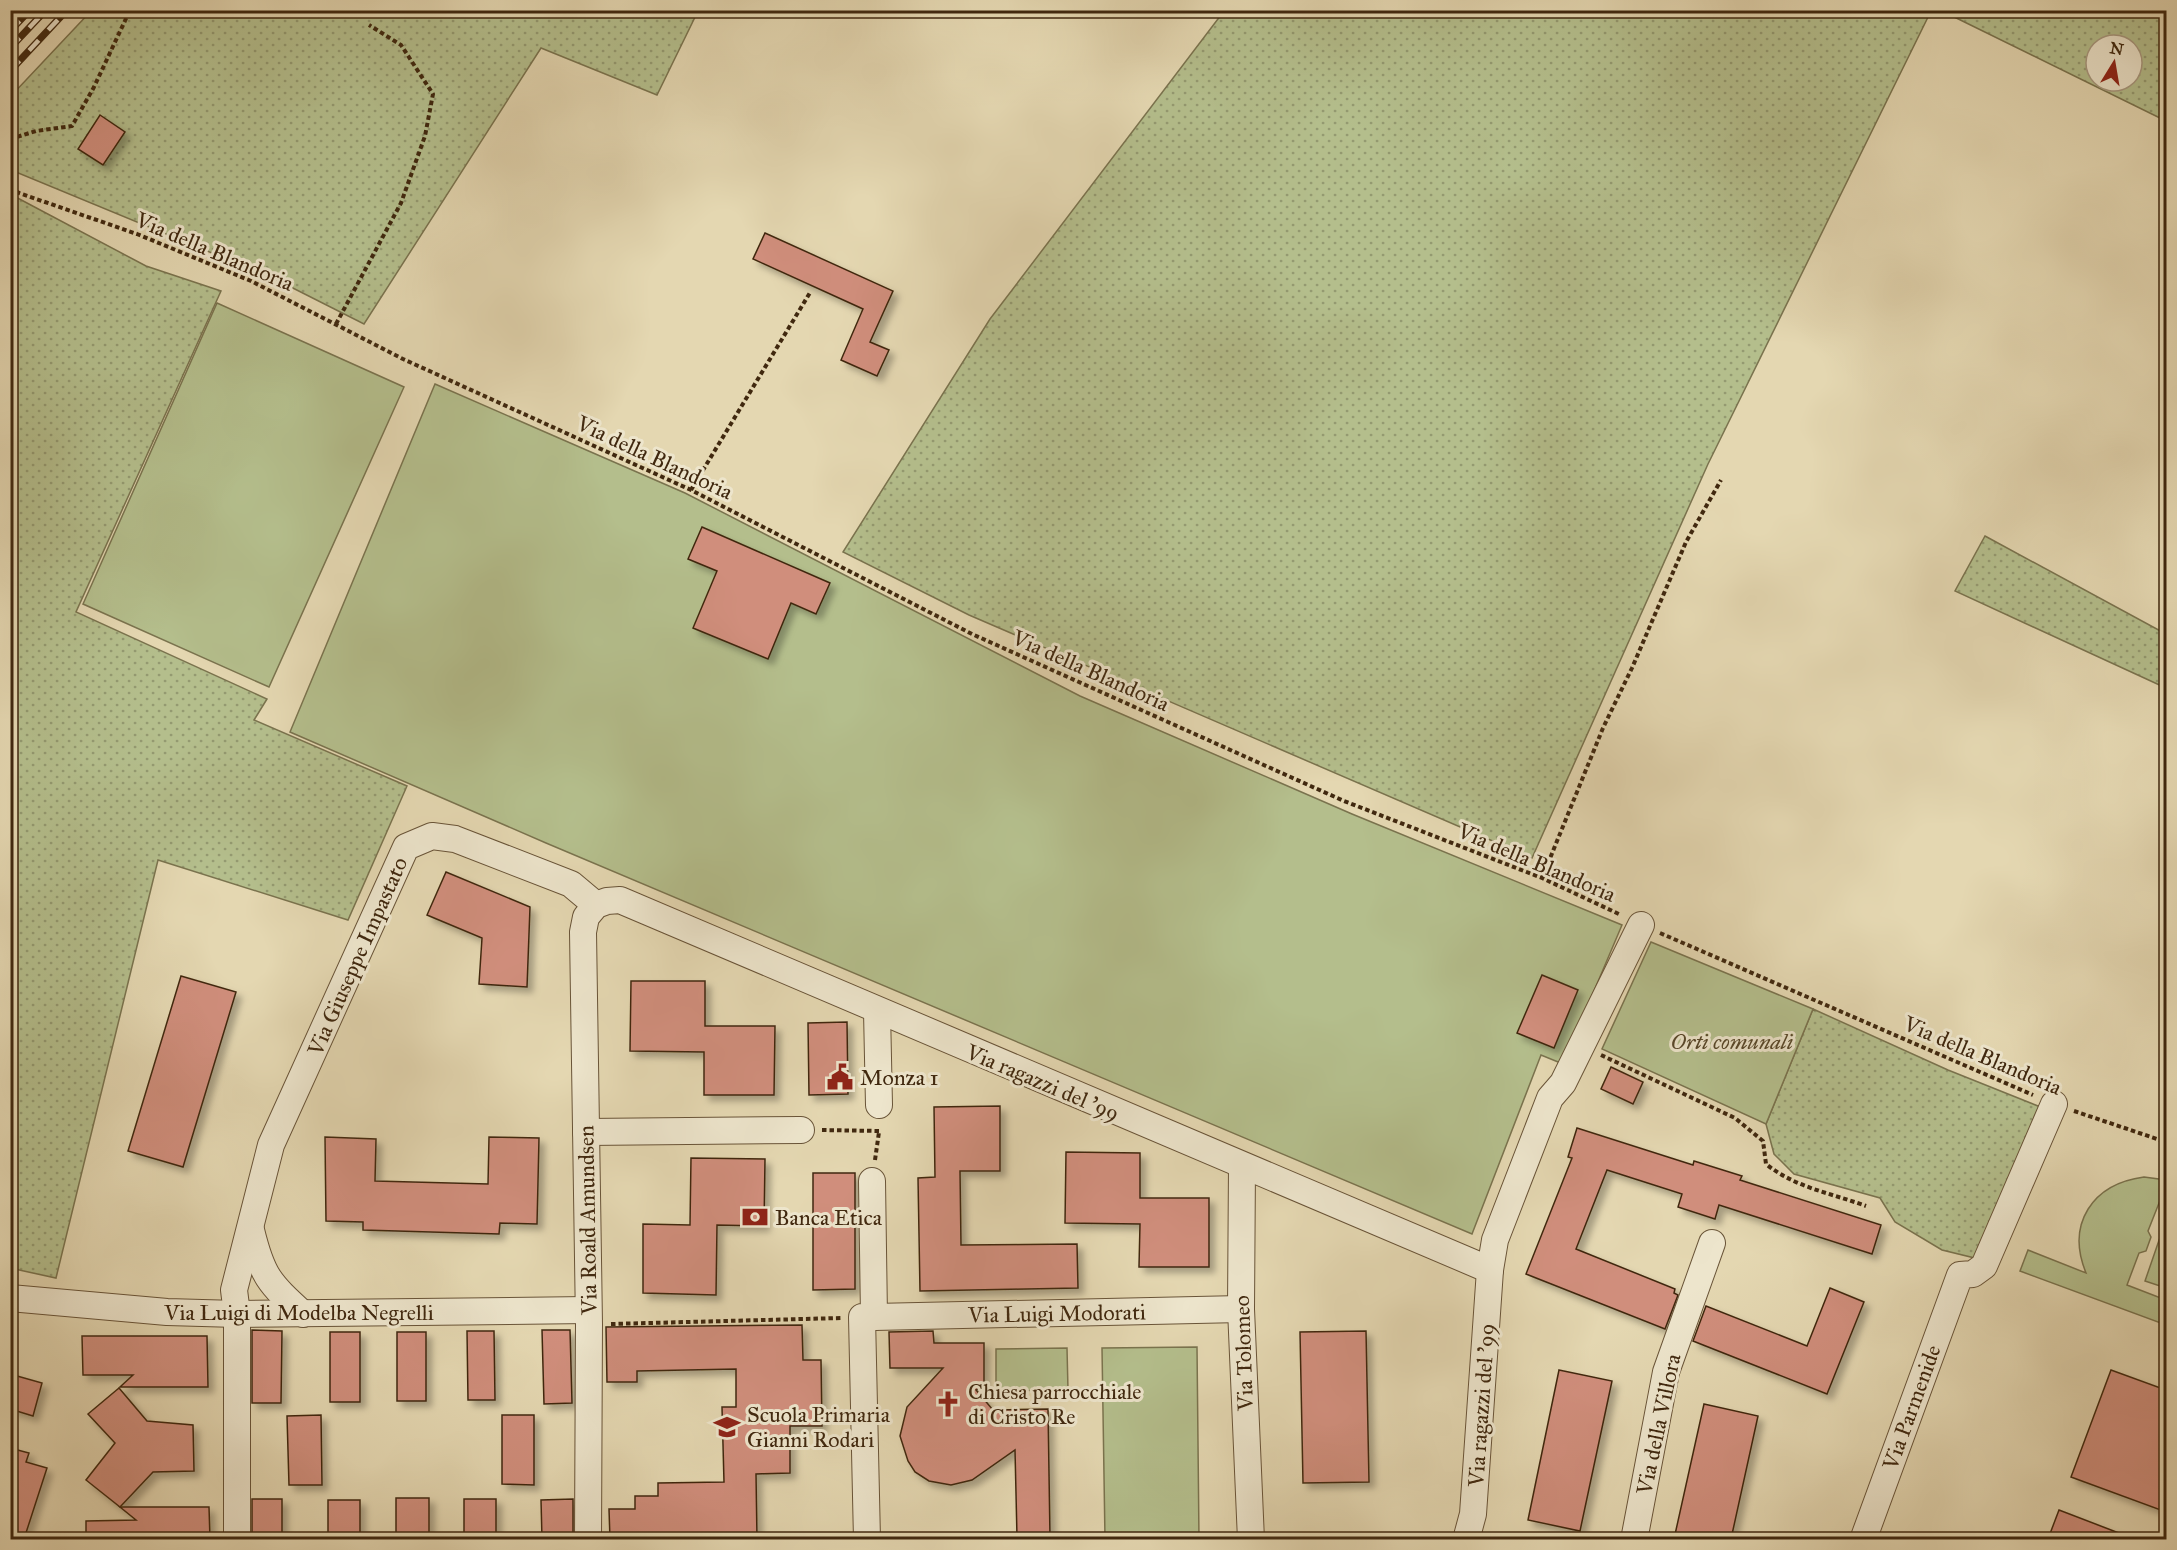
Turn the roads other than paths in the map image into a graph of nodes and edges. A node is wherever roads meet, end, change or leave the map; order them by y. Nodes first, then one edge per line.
1 (597, 906) junction
2 (1641, 925) road end
3 (878, 1011) junction
4 (2054, 1104) road end
5 (879, 1105) road end
6 (801, 1130) road end
7 (586, 1132) junction
8 (1242, 1166) junction
9 (872, 1181) road end
10 (250, 1229) junction
11 (1712, 1243) dead end
12 (1490, 1270) junction
13 (10, 1298) edge
14 (1241, 1309) junction
15 (237, 1314) junction
16 (303, 1314) junction
17 (589, 1317) junction
18 (868, 1317) junction
19 (237, 1539) edge
20 (588, 1539) edge
21 (867, 1539) edge
22 (1251, 1539) edge
23 (1466, 1539) edge
24 (1634, 1539) edge
25 (1863, 1539) edge

1 - 3 street, Via ragazzi del '99
1 - 7 street, Via Roald Amundsen
1 - 10 street, Via Giuseppe Impastato
2 - 12 street, Via ragazzi del '99
3 - 5 street
3 - 8 street, Via ragazzi del '99
4 - 25 street, Via Parmenide
6 - 7 street
7 - 17 street, Via Roald Amundsen
8 - 12 street, Via ragazzi del '99
8 - 14 street, Via Tolomeo
9 - 18 street
10 - 15 street, Via Giuseppe Impastato
10 - 16 street
11 - 24 street, Via della Villora
12 - 23 street, Via ragazzi del '99
13 - 15 street, Via Luigi di Modelba Negrelli
14 - 18 street, Via Luigi Modorati
14 - 22 street, Via Tolomeo
15 - 16 street, Via Luigi di Modelba Negrelli
15 - 19 street, Via Giuseppe Impastato
16 - 17 street, Via Luigi di Modelba Negrelli
17 - 20 street, Via Roald Amundsen
18 - 21 street

